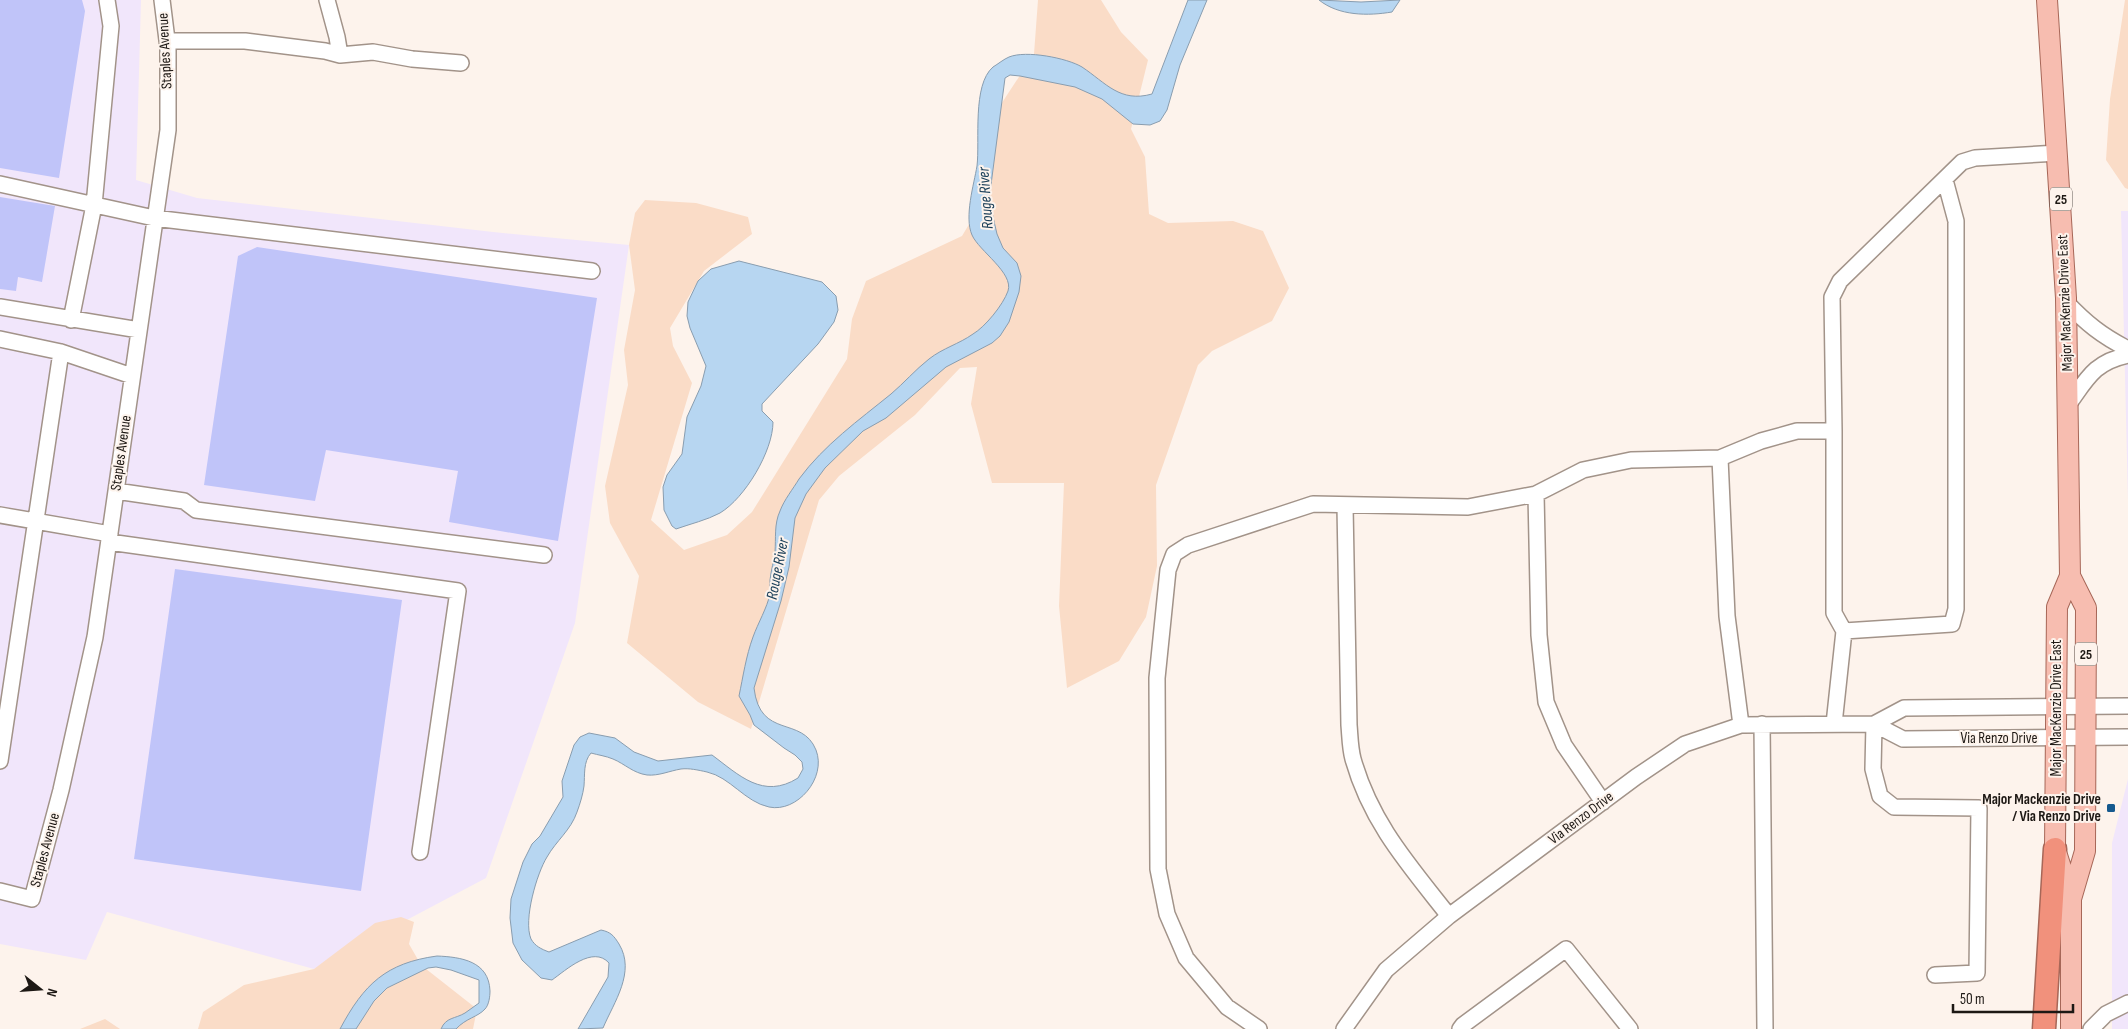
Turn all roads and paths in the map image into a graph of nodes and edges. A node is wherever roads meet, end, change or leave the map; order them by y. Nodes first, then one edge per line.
1 (107, 0) edge
2 (162, 0) edge
3 (327, 0) edge
4 (2047, 0) edge
5 (167, 41) junction
6 (340, 55) junction
7 (461, 63) dead end
8 (2058, 153) junction
9 (1944, 180) junction
10 (0, 184) edge
11 (94, 205) junction
12 (154, 218) junction
13 (592, 271) dead end
14 (2066, 302) junction
15 (0, 307) edge
16 (71, 320) junction
17 (138, 330) junction
18 (0, 339) edge
19 (2128, 349) edge
20 (61, 352) junction
21 (2128, 355) edge
22 (132, 376) junction
23 (2068, 405) junction
24 (1834, 431) junction
25 (1720, 458) junction
26 (116, 492) junction
27 (1536, 494) junction
28 (1345, 506) junction
29 (0, 515) edge
30 (36, 521) junction
31 (109, 538) junction
32 (544, 555) dead end
33 (2070, 576) junction
34 (1844, 631) junction
35 (2056, 706) junction
36 (2086, 706) junction
37 (2128, 706) edge
38 (1762, 724) junction
39 (1834, 724) junction
40 (1874, 724) junction
41 (1741, 725) junction
42 (2128, 736) edge
43 (2056, 737) junction
44 (2085, 737) junction
45 (0, 761) edge
46 (1603, 802) junction
47 (2055, 849) junction
48 (420, 852) dead end
49 (0, 892) edge
50 (2071, 899) junction
51 (1449, 916) junction
52 (1934, 975) dead end
53 (2128, 1003) edge
54 (1464, 1028) edge
55 (1260, 1029) edge
56 (1344, 1029) edge
57 (1630, 1029) edge
58 (1765, 1029) edge
59 (2044, 1029) edge
60 (2071, 1029) edge
61 (2091, 1029) edge

1 - 11 street
2 - 5 street, Staples Avenue
3 - 6 street
4 - 8 main road, Major MacKenzie Drive East / 25
5 - 6 street
5 - 12 street, Staples Avenue
6 - 7 street
8 - 9 street
8 - 14 main road, Major MacKenzie Drive East / 25
9 - 24 street
9 - 34 street
10 - 11 street
11 - 12 street
11 - 16 street
12 - 13 street
12 - 17 street, Staples Avenue
14 - 19 street
14 - 23 main road, Major MacKenzie Drive East / 25
15 - 16 street
16 - 17 street
17 - 22 street, Staples Avenue
18 - 20 street
20 - 22 street
20 - 30 street
21 - 23 street
22 - 26 street, Staples Avenue
23 - 33 main road, Major MacKenzie Drive East / 25
24 - 25 street
24 - 34 street
25 - 27 street
25 - 41 street
26 - 31 street, Staples Avenue
26 - 32 street
27 - 28 street
27 - 46 street
28 - 51 street
28 - 55 street
29 - 30 street
30 - 31 street
30 - 45 street
31 - 48 street
31 - 49 street, Staples Avenue
33 - 35 main road, Major MacKenzie Drive East / 25
33 - 36 main road, Major MacKenzie Drive East / 25
34 - 39 street
35 - 36 street, Via Renzo Drive
35 - 40 street, Via Renzo Drive
35 - 43 main road, Major MacKenzie Drive East / 25
36 - 37 street, Via Renzo Drive
36 - 44 main road, Major MacKenzie Drive East / 25
38 - 39 street, Via Renzo Drive
38 - 41 street, Via Renzo Drive
38 - 58 street
39 - 40 street, Via Renzo Drive
40 - 43 street, Via Renzo Drive
40 - 52 street
41 - 46 street, Via Renzo Drive
42 - 44 street, Via Renzo Drive
43 - 44 street, Via Renzo Drive
43 - 47 main road, Major MacKenzie Drive East / 25
44 - 50 main road, Major MacKenzie Drive East / 25
46 - 51 street, Via Renzo Drive
47 - 50 main road, Major MacKenzie Drive East / 25
47 - 59 highway
50 - 60 main road, Major MacKenzie Drive East / 25
51 - 56 street, Via Renzo Drive
53 - 61 street
54 - 57 street

